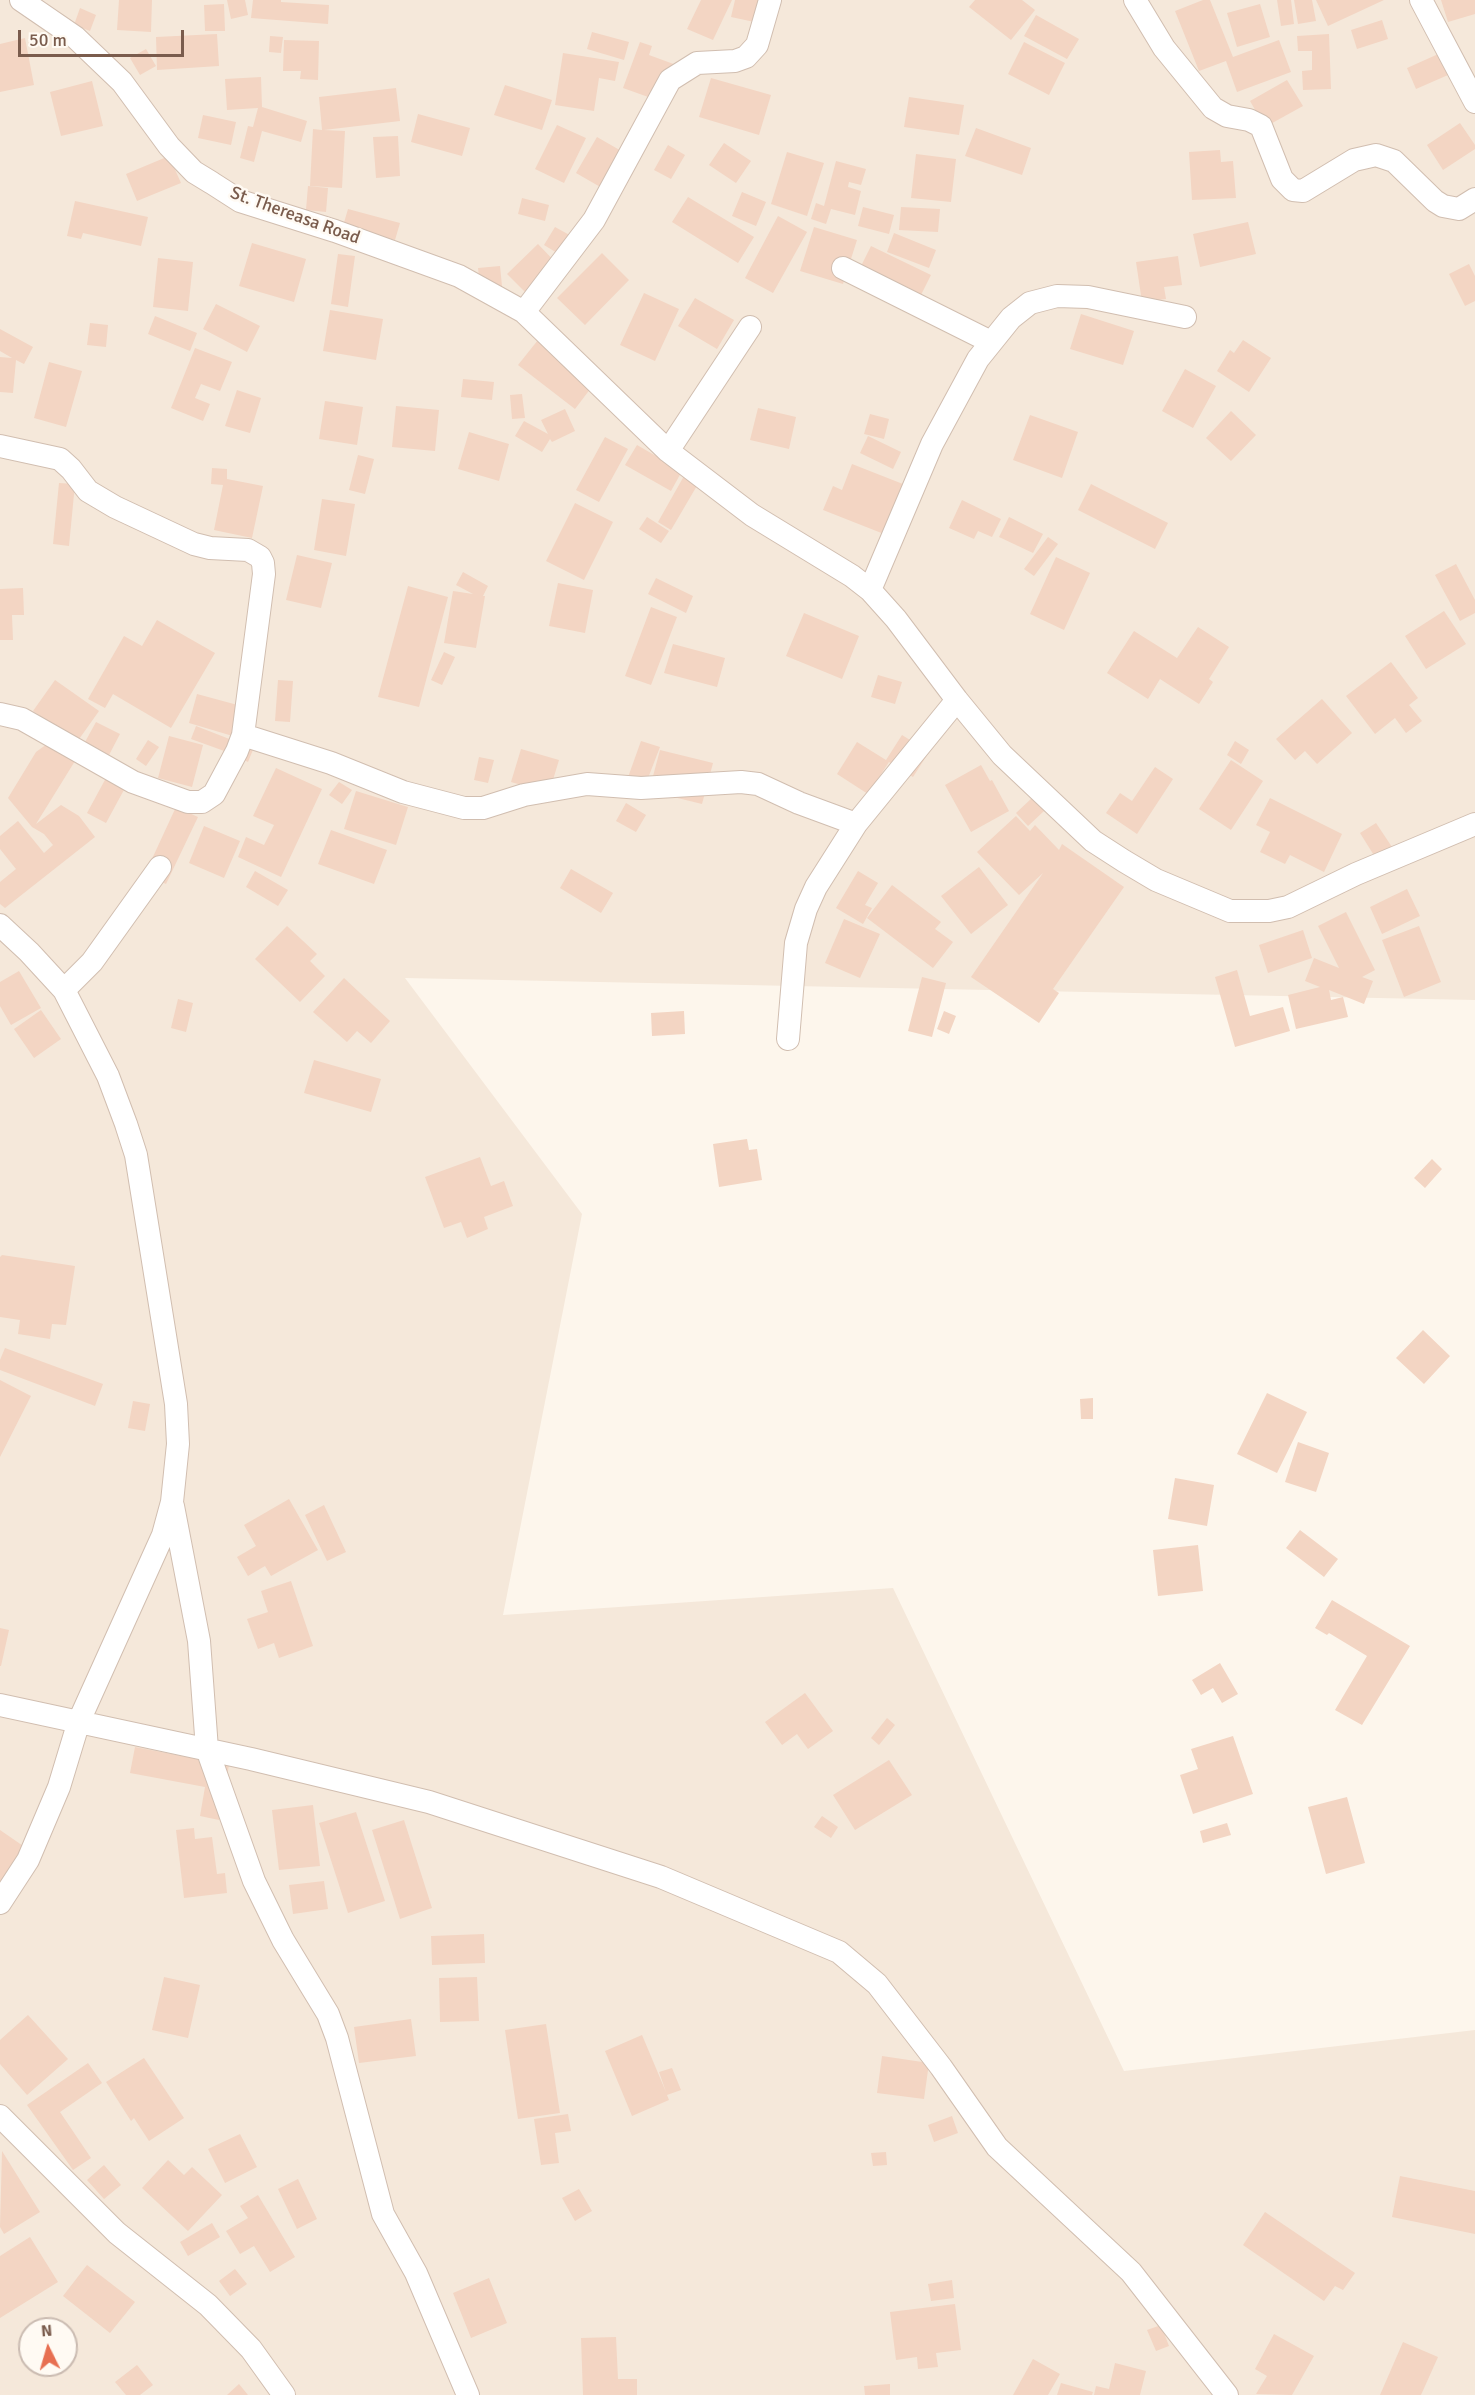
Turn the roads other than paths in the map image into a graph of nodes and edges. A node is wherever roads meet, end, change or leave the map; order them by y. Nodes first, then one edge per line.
1 (21, 0) edge
2 (770, 0) edge
3 (1135, 0) edge
4 (1421, 0) edge
5 (1475, 102) edge
6 (1475, 199) edge
7 (843, 268) dead end
8 (524, 312) junction
9 (1185, 317) dead end
10 (750, 327) dead end
11 (991, 342) junction
12 (0, 446) edge
13 (669, 450) junction
14 (870, 590) junction
15 (957, 700) junction
16 (0, 714) edge
17 (243, 735) junction
18 (856, 824) junction
19 (1475, 824) edge
20 (160, 867) dead end
21 (0, 926) edge
22 (64, 990) junction
23 (788, 1039) dead end
24 (172, 1502) junction
25 (0, 1705) edge
26 (80, 1721) junction
27 (207, 1749) junction
28 (0, 1903) edge
29 (0, 2116) edge
30 (284, 2395) edge
31 (468, 2395) edge
32 (1227, 2395) edge

1 - 8 street, St. Thereasa Road
2 - 8 street
3 - 6 street
4 - 5 street
7 - 11 street
8 - 13 street, St. Thereasa Road
9 - 11 street
10 - 13 street
11 - 14 street
12 - 17 street
13 - 14 street, St. Thereasa Road
14 - 15 street, St. Thereasa Road
15 - 18 street
15 - 19 street, St. Thereasa Road
16 - 17 street
17 - 18 street
18 - 23 street
20 - 22 street
21 - 22 street
22 - 24 street
24 - 26 street
24 - 27 street
25 - 26 street
26 - 27 street
26 - 28 street
27 - 31 street
27 - 32 street
29 - 30 street

